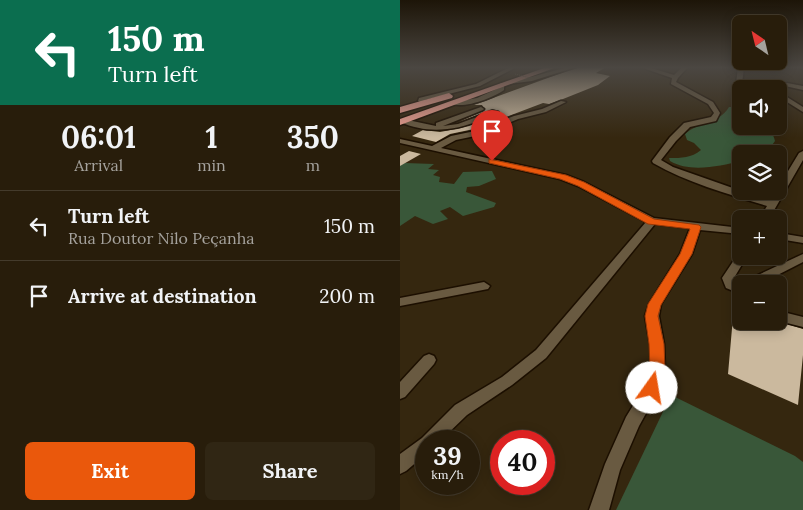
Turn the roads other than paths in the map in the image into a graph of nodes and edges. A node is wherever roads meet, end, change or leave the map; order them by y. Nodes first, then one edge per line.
1 (454, 91) edge
2 (467, 91) edge
3 (487, 91) edge
4 (688, 91) edge
5 (463, 92) joint
6 (787, 99) edge
7 (424, 102) junction
8 (563, 102) dead end
9 (443, 108) junction
10 (480, 109) dead end
11 (400, 110) edge
12 (803, 110) edge
13 (495, 112) dead end
14 (403, 121) edge
15 (441, 124) junction
16 (429, 128) junction
17 (451, 128) junction
18 (401, 140) edge
19 (434, 148) junction
20 (803, 153) edge
21 (772, 205) junction
22 (769, 210) edge
23 (652, 221) junction
24 (696, 227) junction
25 (732, 231) edge
26 (787, 237) edge
27 (803, 240) edge
28 (803, 258) edge
29 (736, 265) edge
30 (768, 275) edge
31 (484, 286) dead end
32 (732, 286) edge
33 (400, 302) edge
34 (787, 318) edge
35 (803, 322) edge
36 (428, 360) dead end
37 (400, 392) edge
38 (440, 430) edge
39 (415, 453) edge
40 (400, 466) edge
41 (599, 510) edge

1 - 7 street
2 - 5 highway
3 - 9 highway
4 - 21 street
5 - 7 highway
6 - 12 street
7 - 9 highway
7 - 11 highway
8 - 19 street
9 - 14 highway
10 - 15 street
13 - 17 street
14 - 16 street
15 - 16 street
15 - 17 street
16 - 17 street
18 - 19 street
19 - 23 street
20 - 21 street
21 - 22 street
23 - 24 street
23 - 38 street
24 - 25 street
24 - 41 street
26 - 27 street
28 - 30 street
29 - 32 street
31 - 33 street
34 - 35 street
36 - 37 street
39 - 40 street

